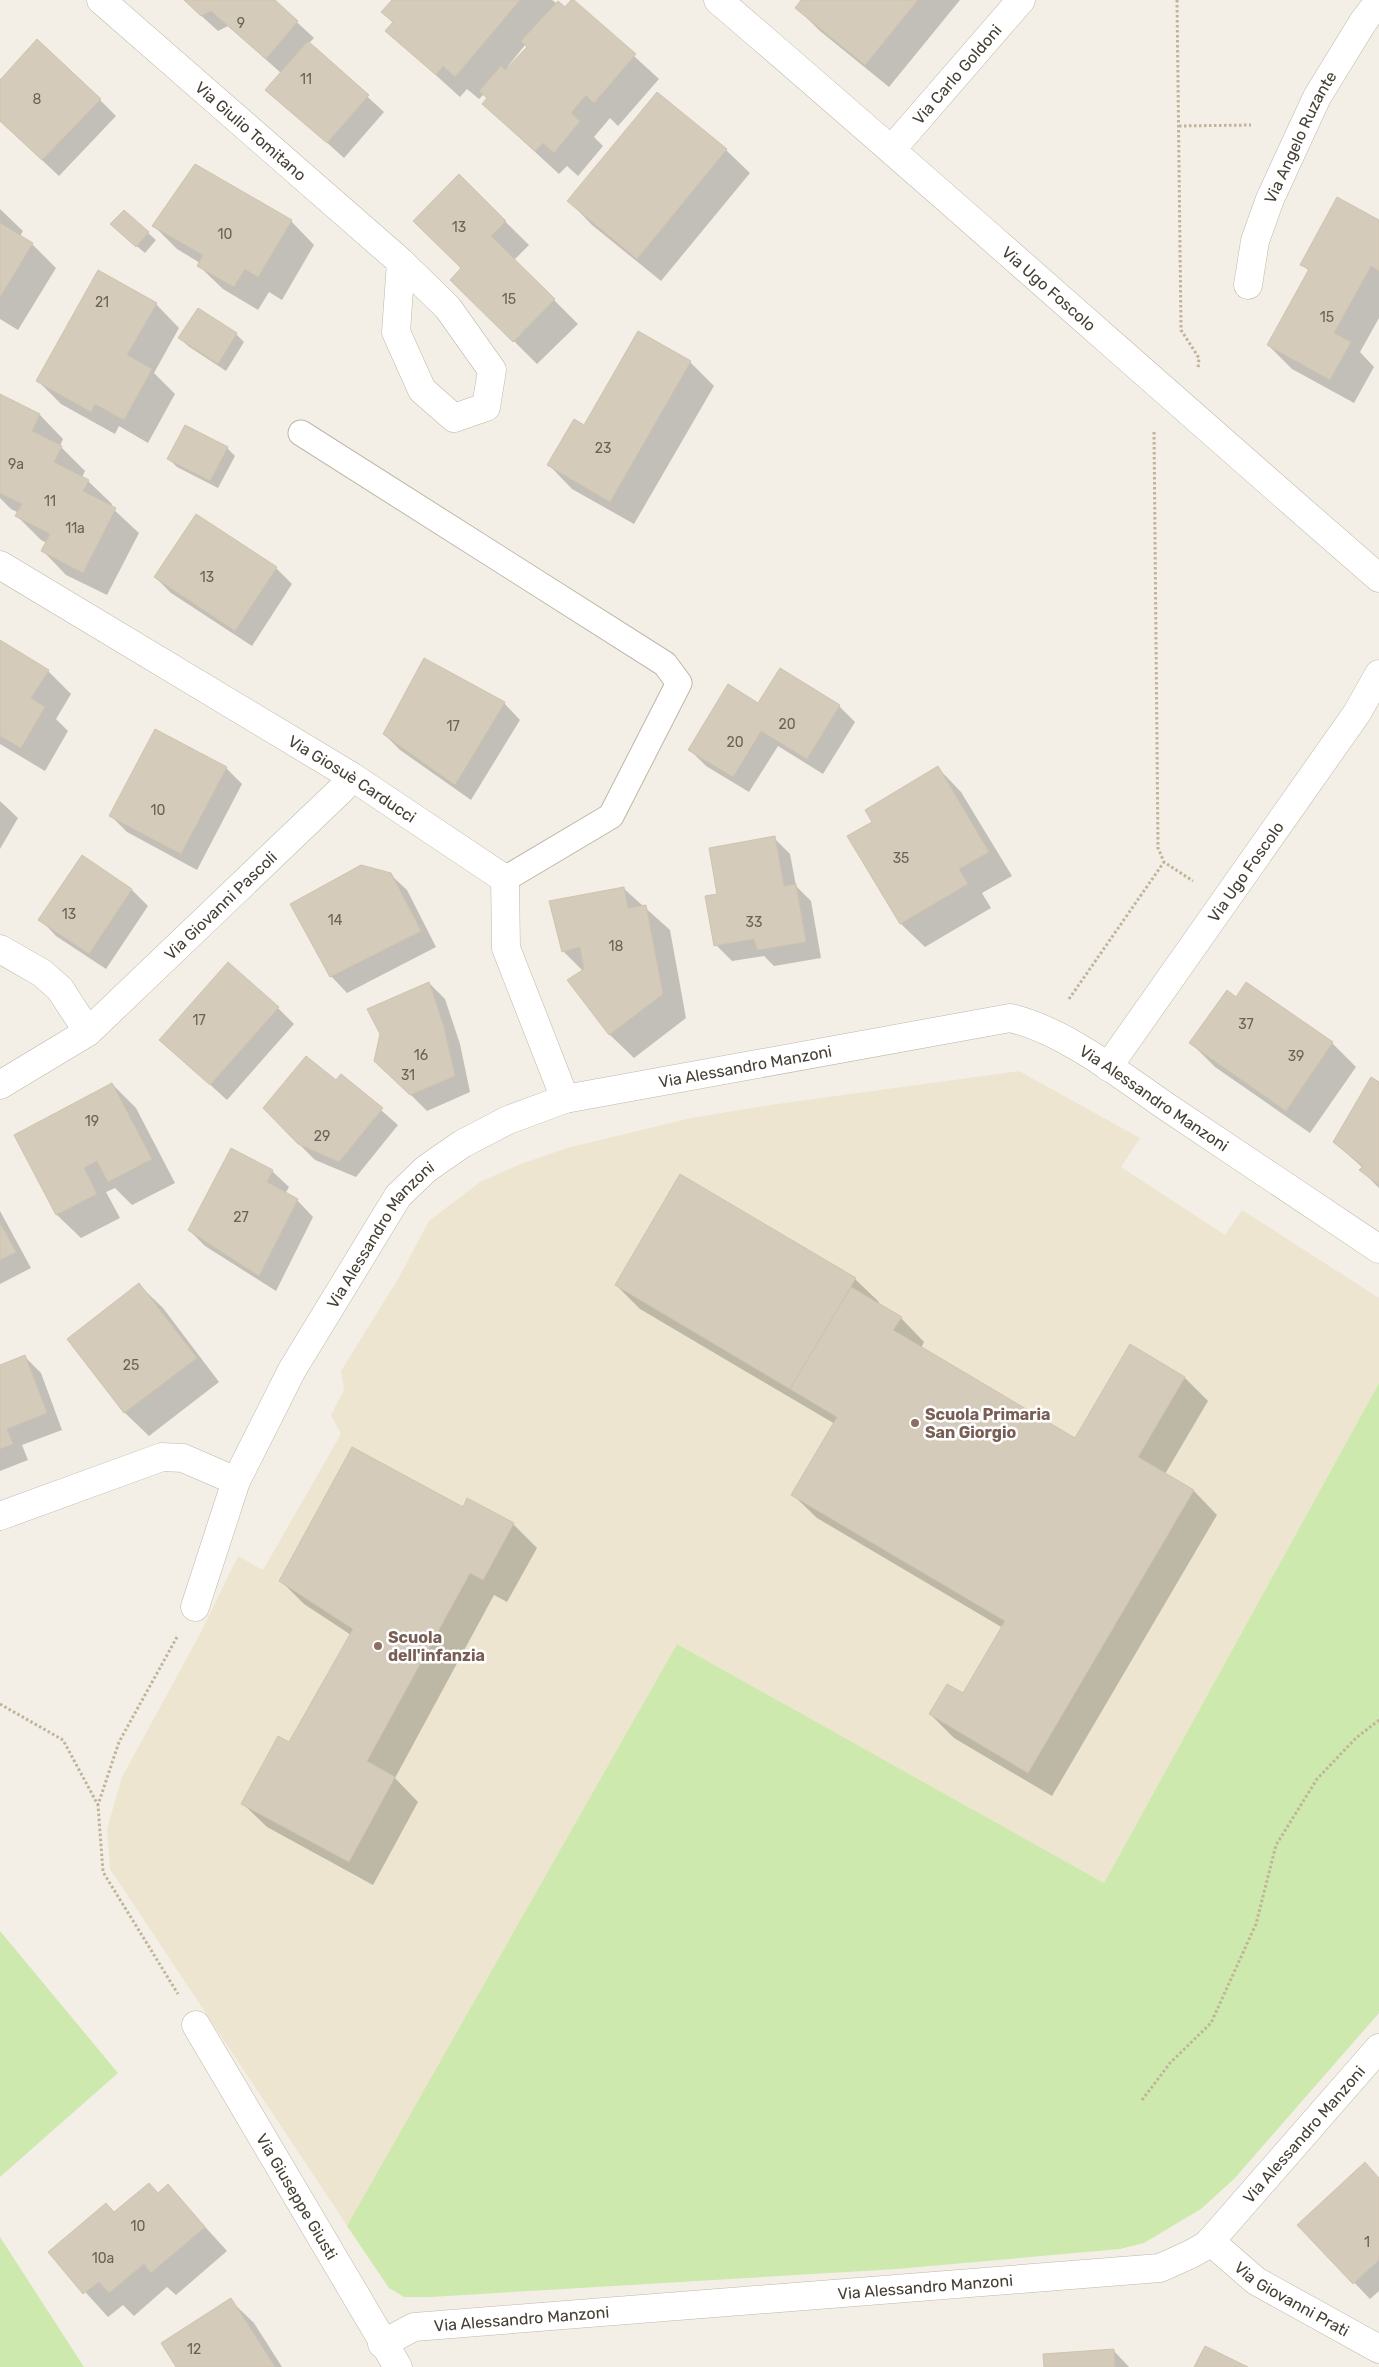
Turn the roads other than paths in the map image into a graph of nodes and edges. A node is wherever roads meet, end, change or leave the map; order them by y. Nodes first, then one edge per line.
1 (101, 0) edge
2 (718, 0) edge
3 (1020, 0) edge
4 (1379, 1) edge
5 (892, 149) junction
6 (401, 262) junction
7 (1248, 285) dead end
8 (301, 433) dead end
9 (0, 566) edge
10 (1379, 578) edge
11 (1379, 674) edge
12 (351, 776) junction
13 (505, 879) junction
14 (0, 949) edge
15 (88, 1032) junction
16 (1108, 1067) junction
17 (0, 1085) edge
18 (565, 1099) junction
19 (1379, 1249) edge
20 (236, 1482) junction
21 (0, 1516) edge
22 (195, 1607) road end
23 (196, 2025) road end
24 (1379, 2048) edge
25 (1210, 2241) junction
26 (382, 2344) junction
27 (1379, 2349) edge
28 (398, 2367) edge

1 - 6 street, Via Giulio Tomitano
2 - 5 street, Via Ugo Foscolo
3 - 5 street, Via Carlo Goldoni
4 - 7 street, Via Angelo Ruzante
5 - 10 street, Via Ugo Foscolo
6 - 6 street, Via Giulio Tomitano
8 - 13 lane
9 - 12 street, Via Giosuè Carducci
11 - 16 street, Via Ugo Foscolo
12 - 13 street, Via Giosuè Carducci
12 - 15 street, Via Giovanni Pascoli
13 - 18 street
14 - 15 street
15 - 17 street, Via Giovanni Pascoli
16 - 18 street, Via Alessandro Manzoni
16 - 19 street, Via Alessandro Manzoni
18 - 20 street, Via Alessandro Manzoni
20 - 21 street
20 - 22 street, Via Alessandro Manzoni
23 - 26 street, Via Giuseppe Giusti
24 - 25 street, Via Alessandro Manzoni
25 - 26 street, Via Alessandro Manzoni
25 - 27 street, Via Giovanni Prati
26 - 28 street, Via Giuseppe Giusti

